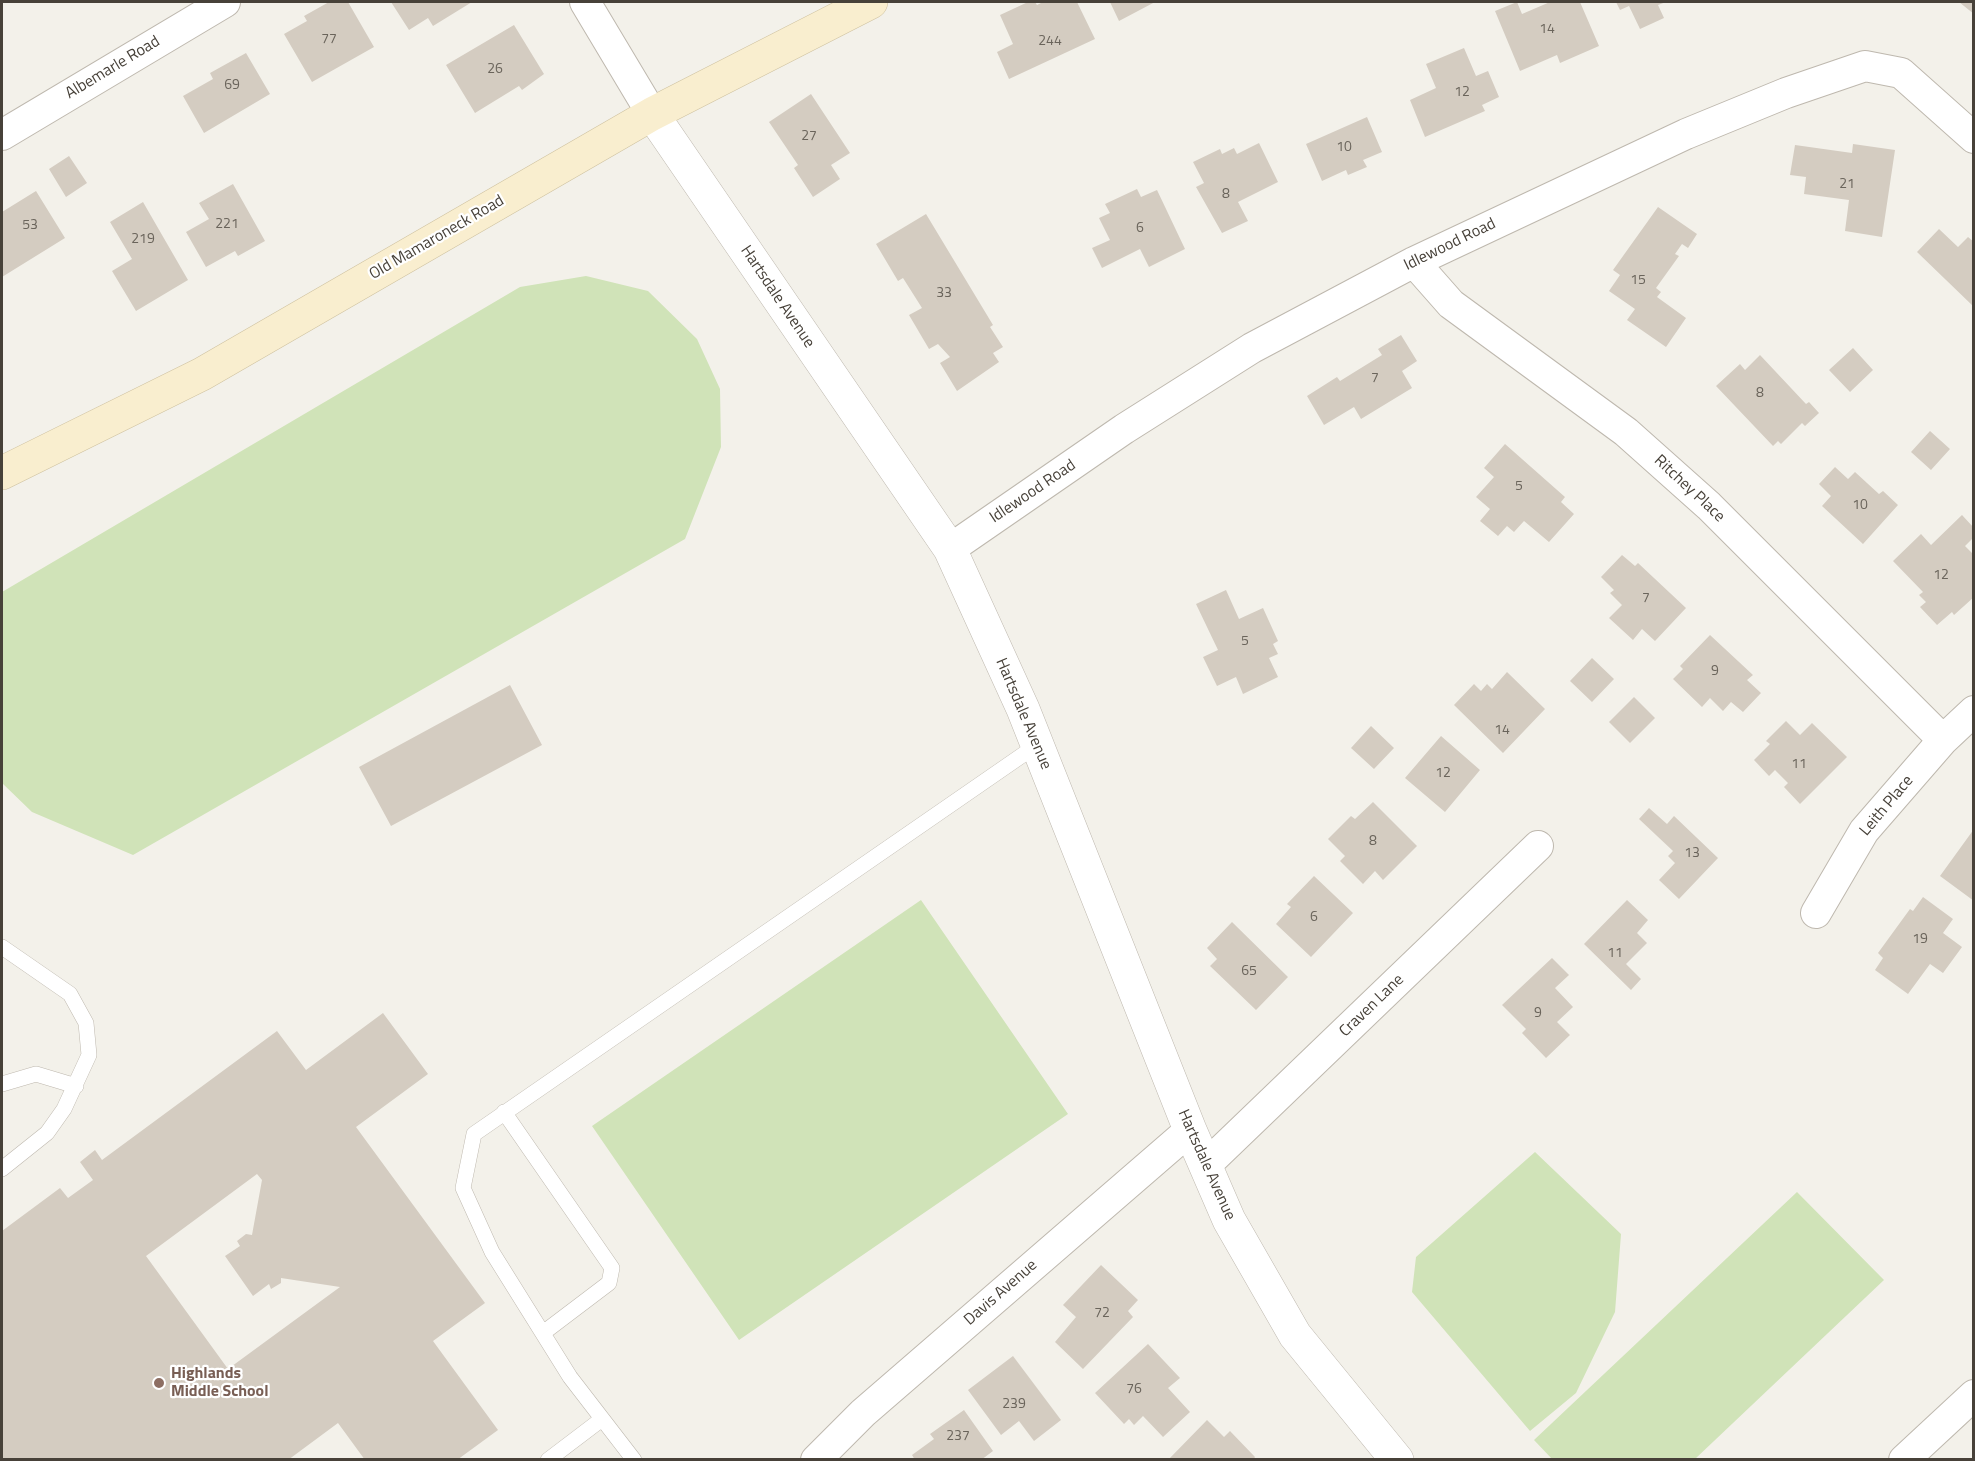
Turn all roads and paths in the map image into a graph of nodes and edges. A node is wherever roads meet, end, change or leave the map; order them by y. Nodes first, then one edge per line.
1 (225, 2) edge
2 (585, 2) edge
3 (871, 2) edge
4 (652, 114) junction
5 (2, 135) edge
6 (1974, 138) edge
7 (1414, 262) junction
8 (2, 473) edge
9 (950, 549) junction
10 (1974, 711) edge
11 (1943, 740) junction
12 (1037, 745) junction
13 (1538, 846) dead end
14 (1816, 913) dead end
15 (2, 947) edge
16 (2, 1084) edge
17 (76, 1086) junction
18 (504, 1112) junction
19 (1190, 1130) junction
20 (1205, 1166) junction
21 (2, 1169) edge
22 (543, 1333) junction
23 (1974, 1395) edge
24 (602, 1419) junction
25 (1384, 1455) edge
26 (548, 1460) edge
27 (633, 1460) edge
28 (816, 1460) edge
29 (1904, 1460) edge

1 - 5 street, Albemarle Road
2 - 4 street, Hartsdale Avenue
3 - 4 main road, Old Mamaroneck Road
4 - 8 main road, Old Mamaroneck Road
4 - 9 street, Hartsdale Avenue
6 - 7 street, Idlewood Road
7 - 9 street, Idlewood Road
7 - 11 street, Ritchey Place
9 - 12 street, Hartsdale Avenue
10 - 11 street, Leith Place
11 - 14 street, Leith Place
12 - 18 lane
12 - 19 street, Hartsdale Avenue
13 - 20 street, Craven Lane
15 - 17 lane
16 - 17 lane
17 - 21 lane
18 - 22 lane
18 - 22 lane
19 - 20 street, Hartsdale Avenue
19 - 28 street, Davis Avenue
20 - 25 street, Hartsdale Avenue
22 - 24 lane
23 - 29 street
24 - 26 lane
24 - 27 lane

